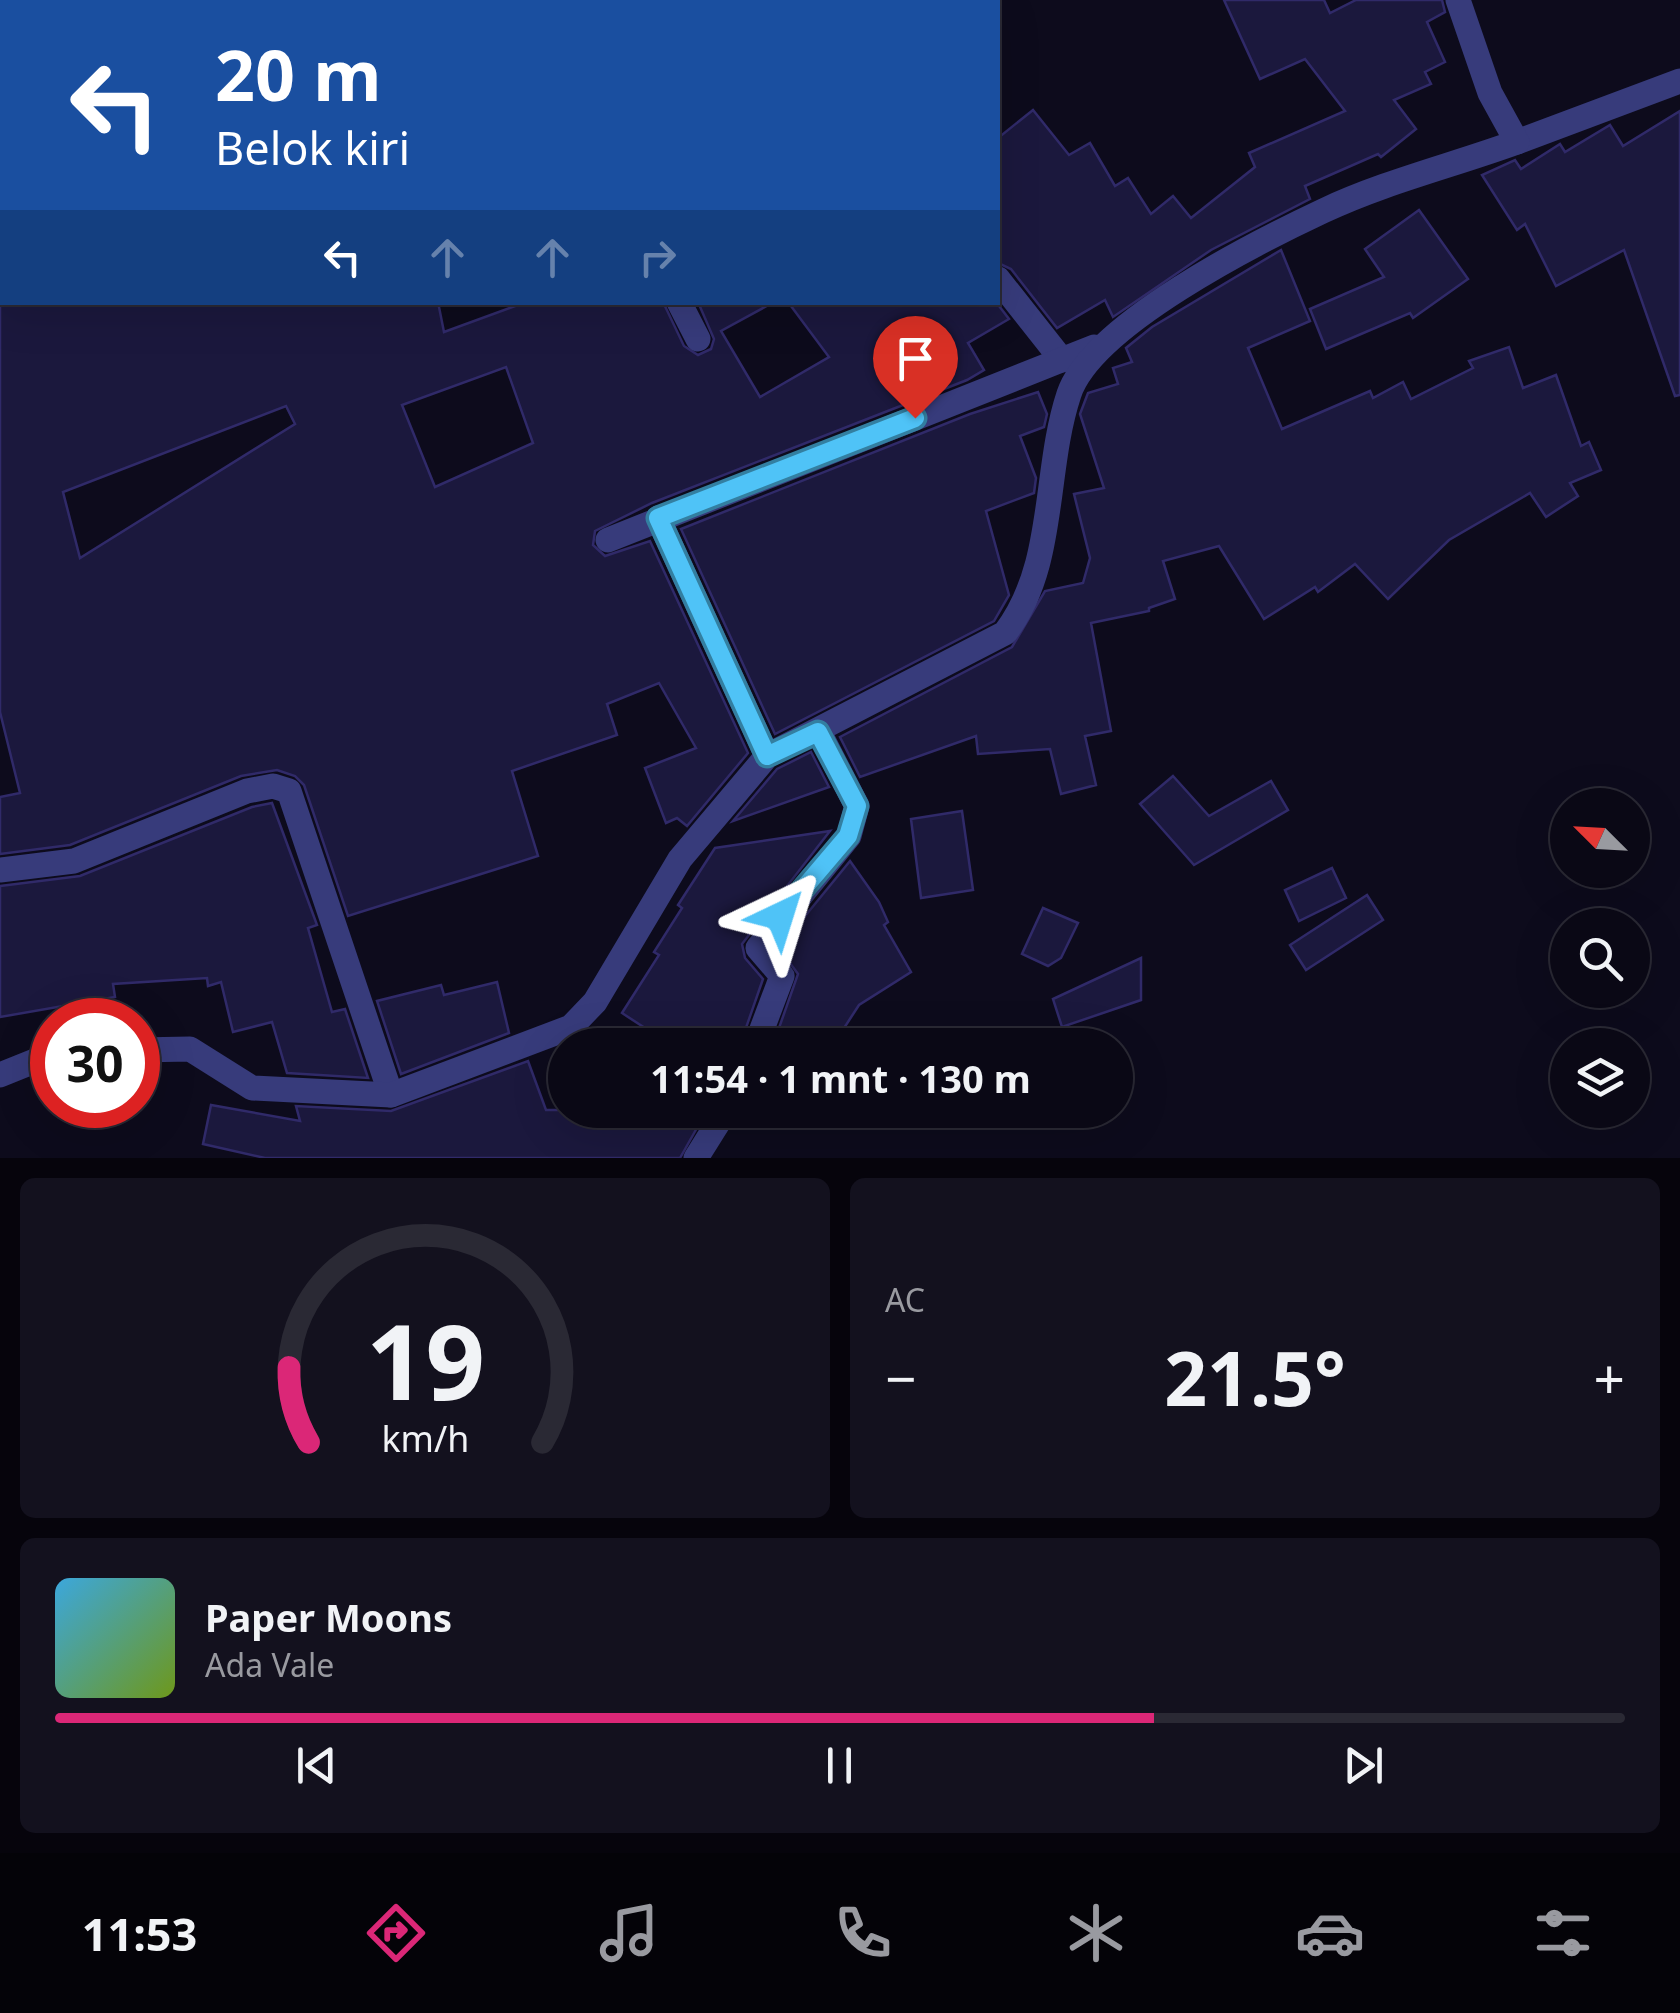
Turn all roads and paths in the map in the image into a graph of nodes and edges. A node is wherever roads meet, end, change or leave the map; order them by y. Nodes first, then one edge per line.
1 (1458, 0) edge
2 (1680, 81) edge
3 (1517, 142) junction
4 (1000, 282) edge
5 (681, 305) edge
6 (698, 339) dead end
7 (1099, 346) junction
8 (1062, 360) junction
9 (658, 518) junction
10 (608, 540) dead end
11 (818, 732) junction
12 (767, 756) junction
13 (0, 870) edge
14 (762, 1028) edge
15 (160, 1050) edge
16 (30, 1063) edge
17 (0, 1075) edge
18 (391, 1095) junction
19 (715, 1128) edge
20 (696, 1158) edge

1 - 3 street
2 - 3 street
3 - 7 street
4 - 8 street
5 - 6 street
7 - 8 street
7 - 11 street
8 - 9 street
9 - 10 street
9 - 12 street
11 - 12 street
11 - 14 street
12 - 18 street
13 - 18 street
15 - 18 street
16 - 17 street
19 - 20 street

